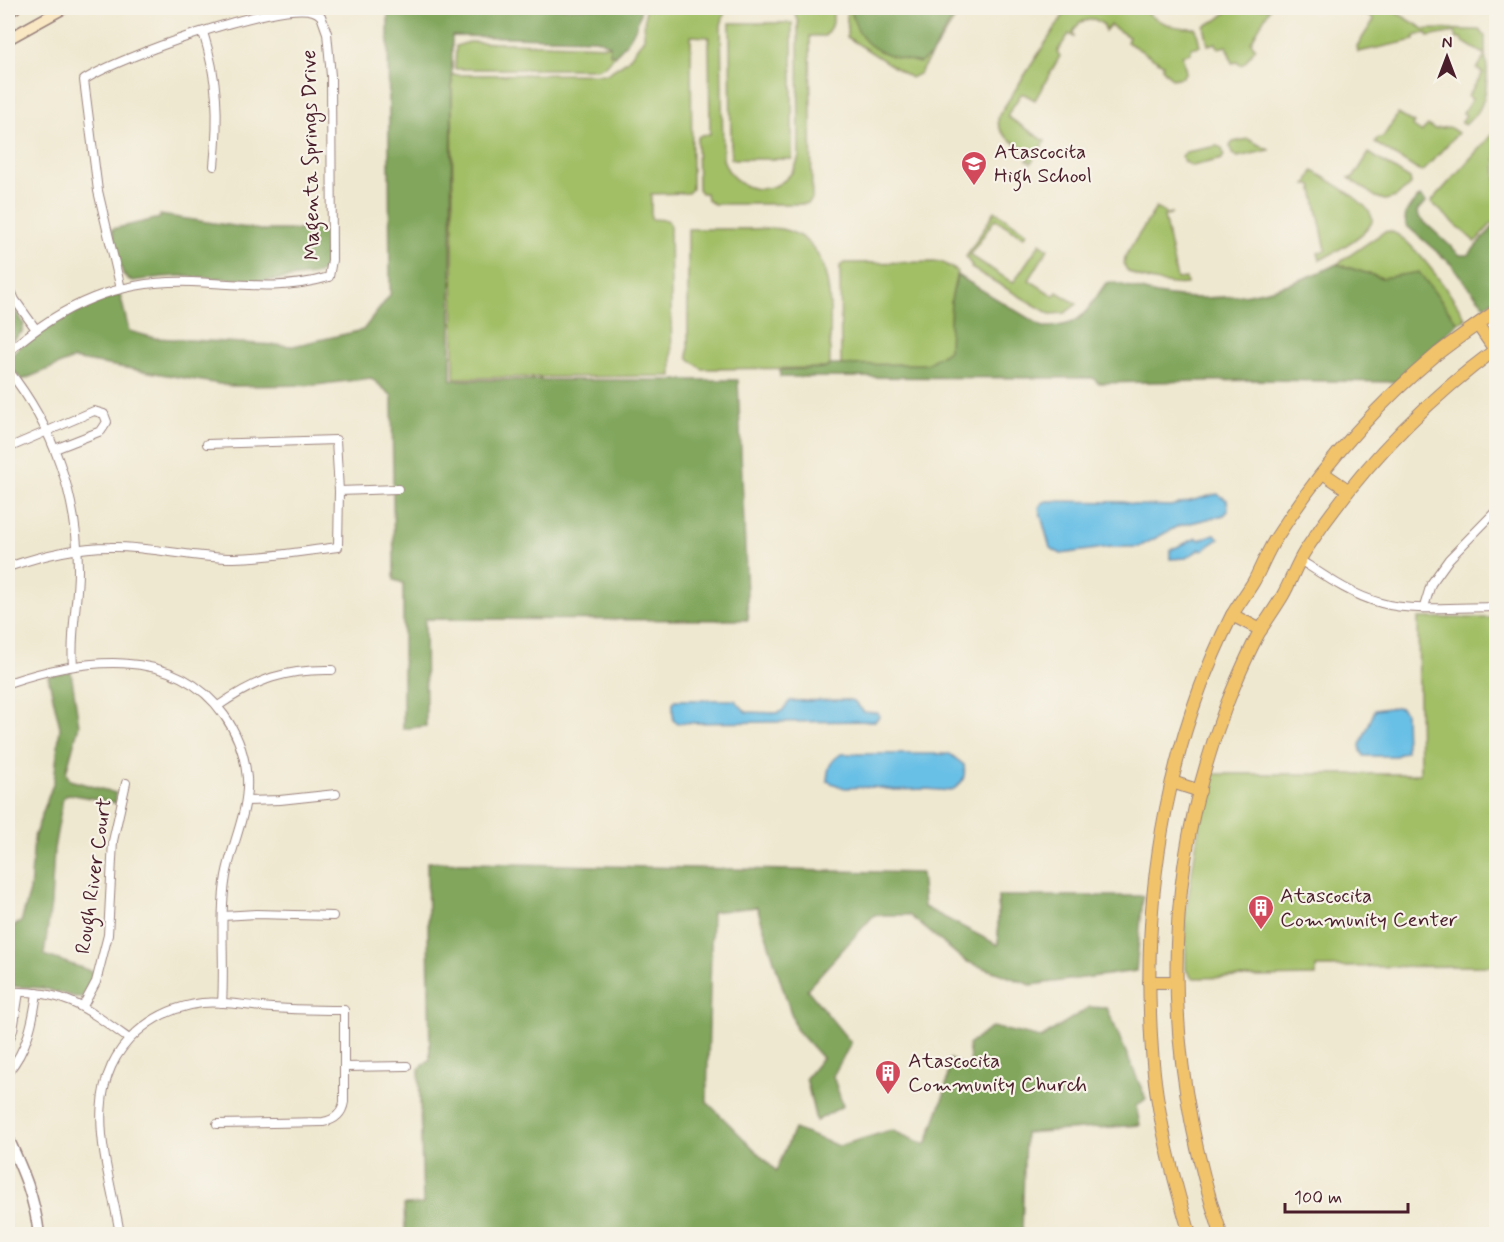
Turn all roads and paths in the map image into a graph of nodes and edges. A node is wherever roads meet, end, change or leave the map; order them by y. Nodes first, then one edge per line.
1 (15, 8) edge
2 (64, 8) edge
3 (8, 12) edge
4 (203, 32) junction
5 (8, 39) edge
6 (214, 166) dead end
7 (8, 284) edge
8 (121, 289) junction
9 (1497, 311) edge
10 (1478, 325) junction
11 (35, 328) junction
12 (8, 351) edge
13 (1496, 352) edge
14 (8, 370) edge
15 (47, 431) junction
16 (207, 444) dead end
17 (8, 448) edge
18 (55, 449) junction
19 (1323, 473) junction
20 (398, 489) dead end
21 (1348, 490) junction
22 (339, 491) junction
23 (1497, 511) edge
24 (77, 550) junction
25 (1300, 561) junction
26 (8, 567) edge
27 (1424, 607) junction
28 (1497, 607) edge
29 (1232, 615) junction
30 (1261, 630) junction
31 (73, 666) junction
32 (332, 670) dead end
33 (8, 683) edge
34 (218, 706) junction
35 (1172, 782) junction
36 (126, 783) dead end
37 (1200, 791) junction
38 (336, 794) dead end
39 (246, 801) junction
40 (223, 916) junction
41 (333, 916) dead end
42 (1149, 982) junction
43 (1176, 982) junction
44 (8, 992) edge
45 (19, 992) junction
46 (37, 993) junction
47 (222, 1003) junction
48 (84, 1006) junction
49 (129, 1039) junction
50 (8, 1043) edge
51 (407, 1066) dead end
52 (344, 1067) junction
53 (8, 1072) edge
54 (217, 1124) dead end
55 (8, 1138) edge
56 (39, 1234) edge
57 (120, 1234) edge
58 (1190, 1234) edge
59 (1221, 1234) edge

1 - 3 main road
2 - 5 main road
4 - 6 street
4 - 8 street
4 - 8 street, Magenta Springs Drive
7 - 11 street
8 - 11 street, Magenta Springs Drive
9 - 10 main road
10 - 13 main road
10 - 19 main road
11 - 12 street, Magenta Springs Drive
13 - 21 main road
14 - 15 street
15 - 17 street
15 - 18 street
15 - 18 street
16 - 22 street
18 - 24 street
19 - 21 main road
19 - 29 main road
20 - 22 street
21 - 25 main road
22 - 24 street
23 - 27 street
24 - 26 street
24 - 31 street
25 - 27 street
25 - 30 main road
27 - 28 street
29 - 30 main road
29 - 35 main road
30 - 37 main road
31 - 33 street
31 - 34 street
32 - 34 street
34 - 39 street
35 - 37 main road
35 - 42 main road
36 - 48 street, Rough River Court
37 - 43 main road
38 - 39 street
39 - 40 street
40 - 41 street
40 - 47 street
42 - 43 main road
42 - 58 main road
43 - 59 main road
44 - 45 street
45 - 46 street
45 - 50 street
46 - 48 street
46 - 53 street
47 - 49 street
47 - 52 street
48 - 49 street
49 - 57 street
51 - 52 street
52 - 54 street
55 - 56 street

